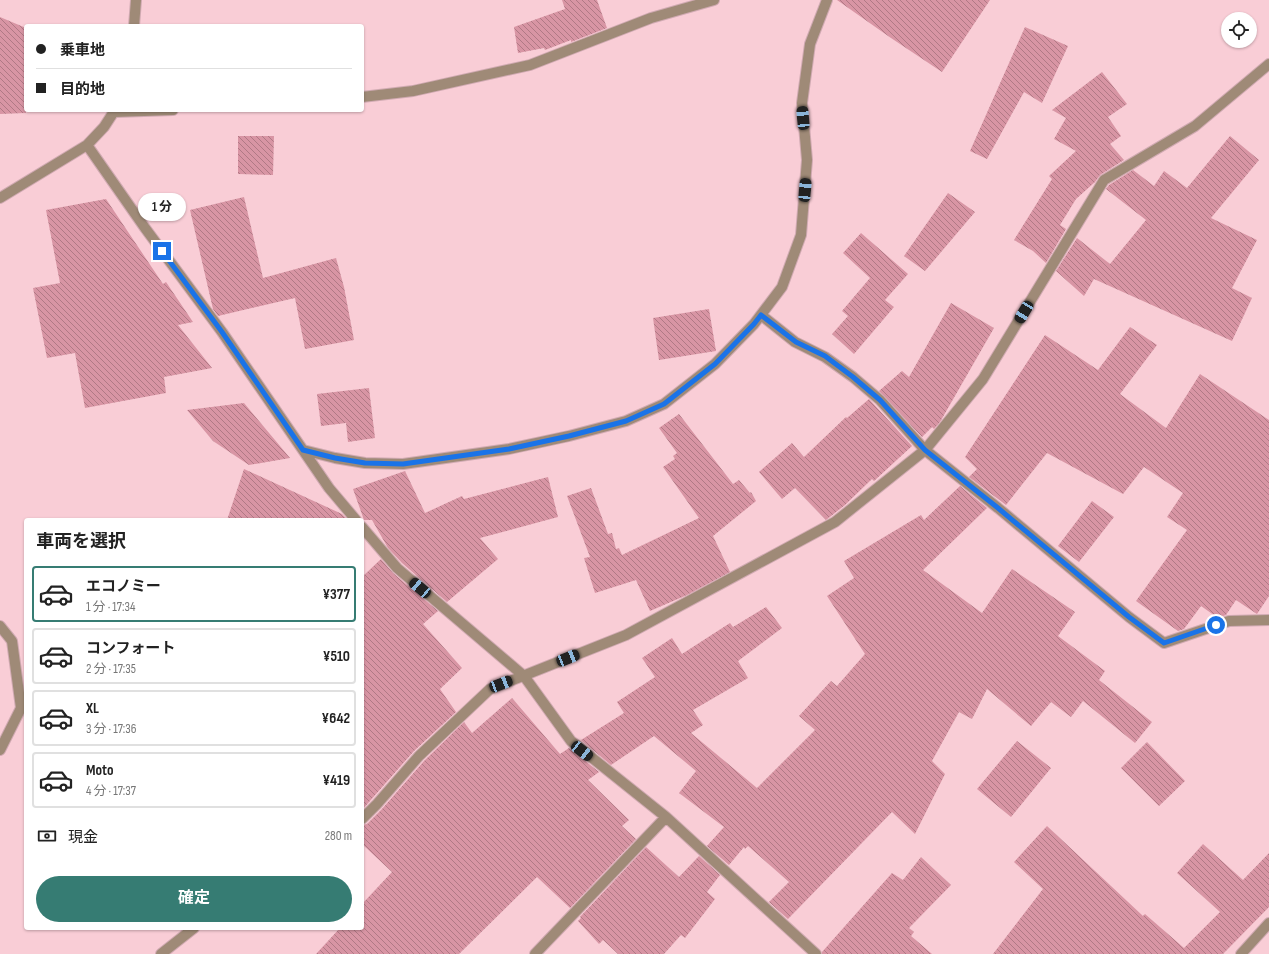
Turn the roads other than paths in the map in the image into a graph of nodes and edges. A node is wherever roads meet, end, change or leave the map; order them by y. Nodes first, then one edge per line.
1 (136, 0) edge
2 (714, 0) edge
3 (827, 0) edge
4 (134, 24) edge
5 (1269, 64) edge
6 (364, 96) edge
7 (114, 112) edge
8 (87, 145) junction
9 (0, 198) edge
10 (761, 315) junction
11 (303, 450) junction
12 (925, 450) junction
13 (354, 518) edge
14 (364, 529) edge
15 (1269, 620) edge
16 (0, 626) edge
17 (524, 676) junction
18 (0, 750) edge
19 (364, 817) edge
20 (666, 817) junction
21 (1269, 922) edge
22 (191, 930) edge
23 (161, 954) edge
24 (536, 954) edge
25 (816, 954) edge
26 (1241, 954) edge

1 - 4 street
2 - 6 street
3 - 10 street
5 - 12 street
7 - 8 street
8 - 9 street
8 - 11 street
10 - 11 street
10 - 12 street
11 - 13 street
12 - 15 street
12 - 17 street
14 - 17 street
16 - 18 street
17 - 19 street
17 - 20 street
20 - 24 street
20 - 25 street
21 - 26 street
22 - 23 street

